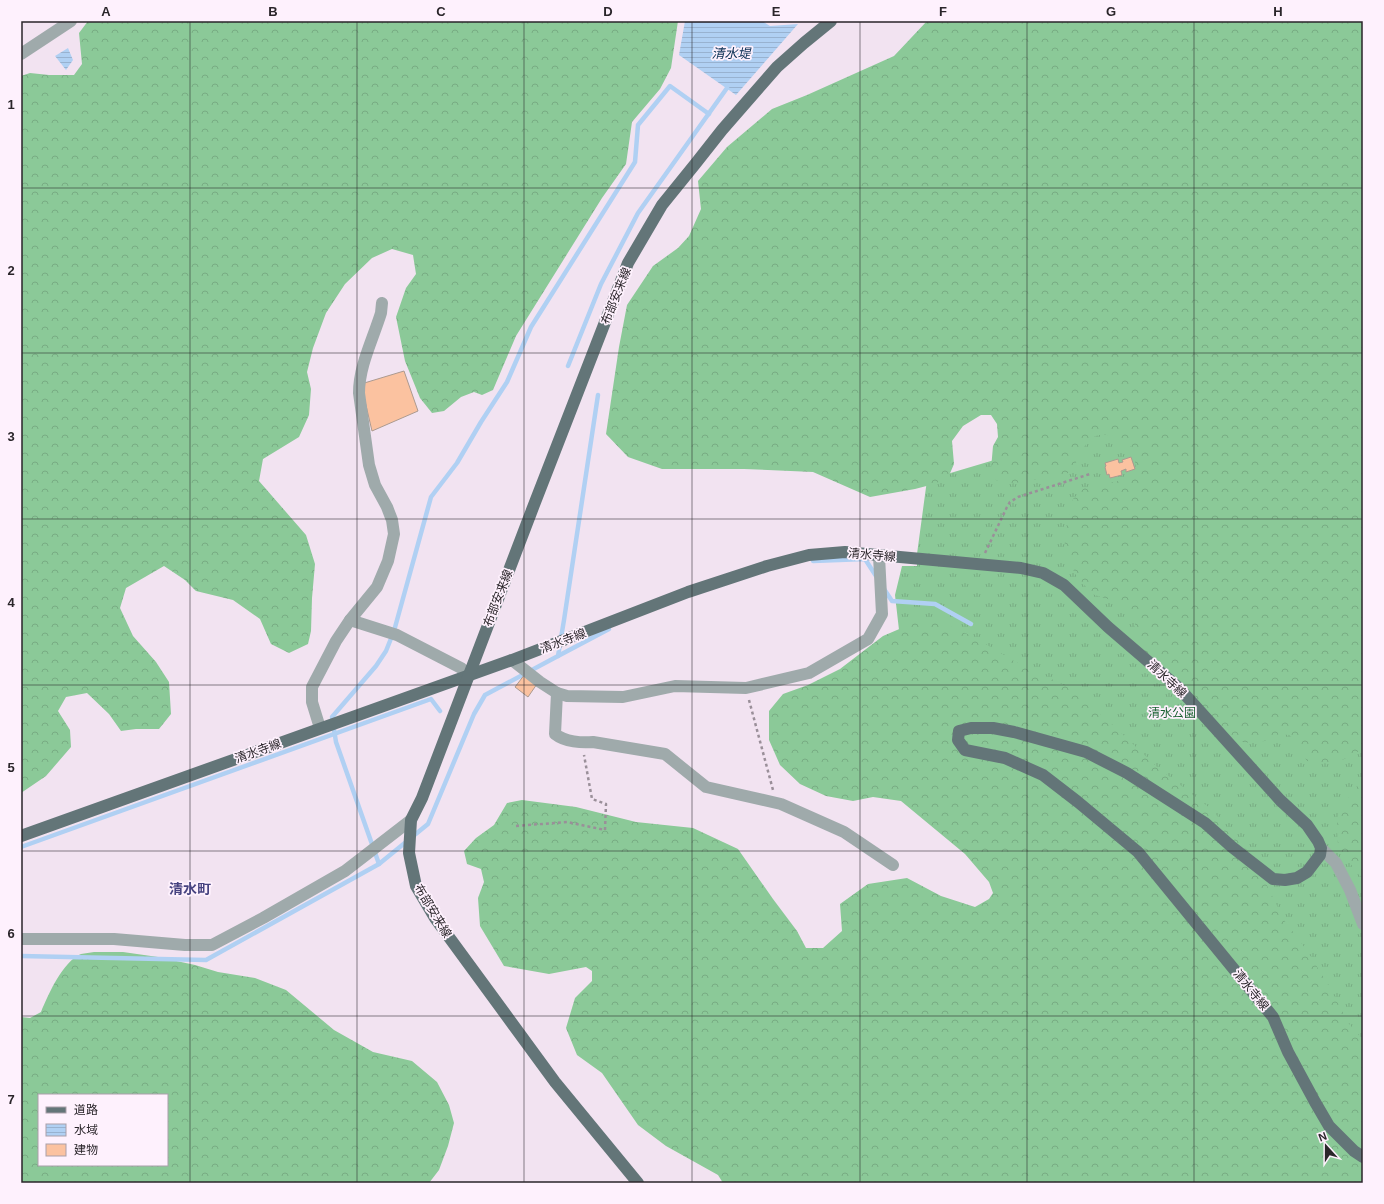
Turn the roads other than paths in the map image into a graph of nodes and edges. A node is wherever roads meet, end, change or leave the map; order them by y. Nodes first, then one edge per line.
1 (71, 21) edge
2 (831, 21) edge
3 (21, 54) edge
4 (382, 303) dead end
5 (879, 556) junction
6 (350, 620) junction
7 (512, 660) junction
8 (468, 676) junction
9 (557, 693) junction
10 (320, 728) junction
11 (411, 820) junction
12 (21, 836) edge
13 (1321, 848) junction
14 (894, 864) dead end
15 (1363, 924) edge
16 (21, 939) edge
17 (1363, 1157) edge
18 (638, 1183) edge

1 - 3 street
2 - 8 main road, 布部安来線
4 - 6 street
5 - 7 main road, 清水寺線
5 - 9 street
5 - 13 main road, 清水寺線
6 - 8 street
6 - 10 street
7 - 8 main road, 清水寺線
7 - 9 street
8 - 10 main road, 清水寺線
8 - 11 main road, 布部安来線
9 - 14 street
10 - 12 main road, 清水寺線
11 - 16 street
11 - 18 main road, 布部安来線
13 - 15 street
13 - 17 main road, 清水寺線

